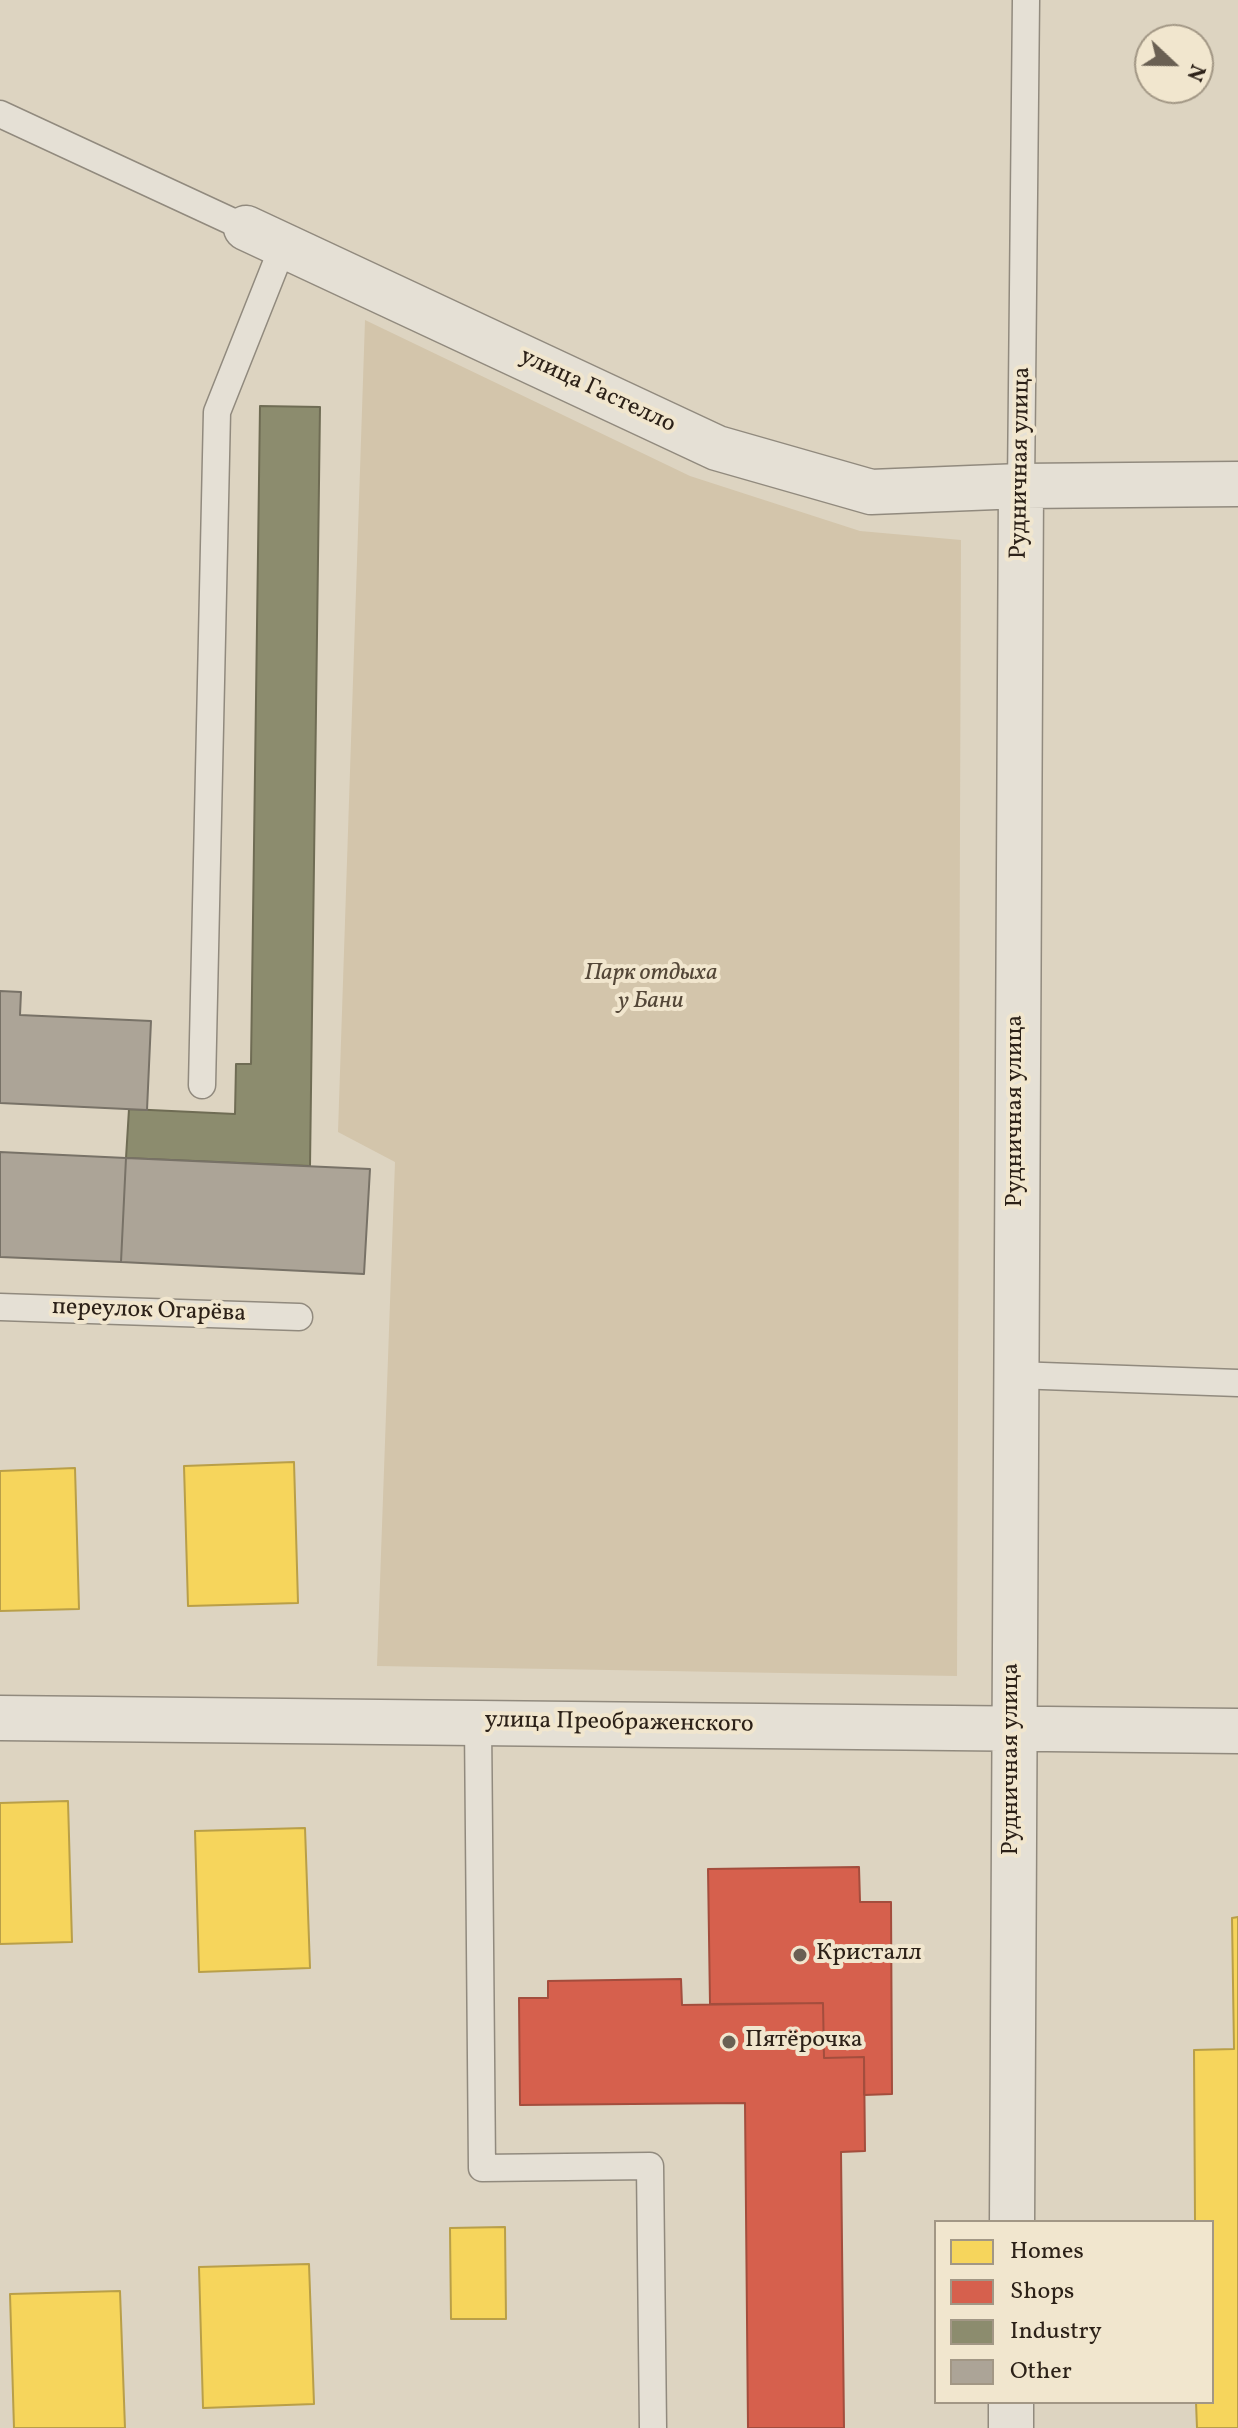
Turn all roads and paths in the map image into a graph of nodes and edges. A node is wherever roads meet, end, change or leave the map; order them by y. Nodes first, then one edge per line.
1 (1026, 0) edge
2 (0, 114) edge
3 (265, 237) junction
4 (1238, 484) edge
5 (1021, 486) junction
6 (202, 1085) dead end
7 (0, 1307) edge
8 (299, 1317) dead end
9 (1015, 1375) junction
10 (1238, 1383) edge
11 (0, 1718) edge
12 (478, 1723) junction
13 (1014, 1729) junction
14 (1238, 1731) edge
15 (1012, 2220) edge
16 (1011, 2404) edge
17 (653, 2428) edge
18 (1011, 2428) edge

1 - 5 lane, Рудничная улица
2 - 3 lane, улица Гастелло
3 - 5 street, улица Гастелло
3 - 6 lane
4 - 5 street, улица Гастелло
5 - 9 street, Рудничная улица
7 - 8 lane, переулок Огарёва
9 - 10 lane
9 - 13 street, Рудничная улица
11 - 12 street, улица Преображенского
12 - 13 street, улица Преображенского
12 - 17 lane
13 - 14 street, улица Преображенского
13 - 15 street, Рудничная улица
16 - 18 street

